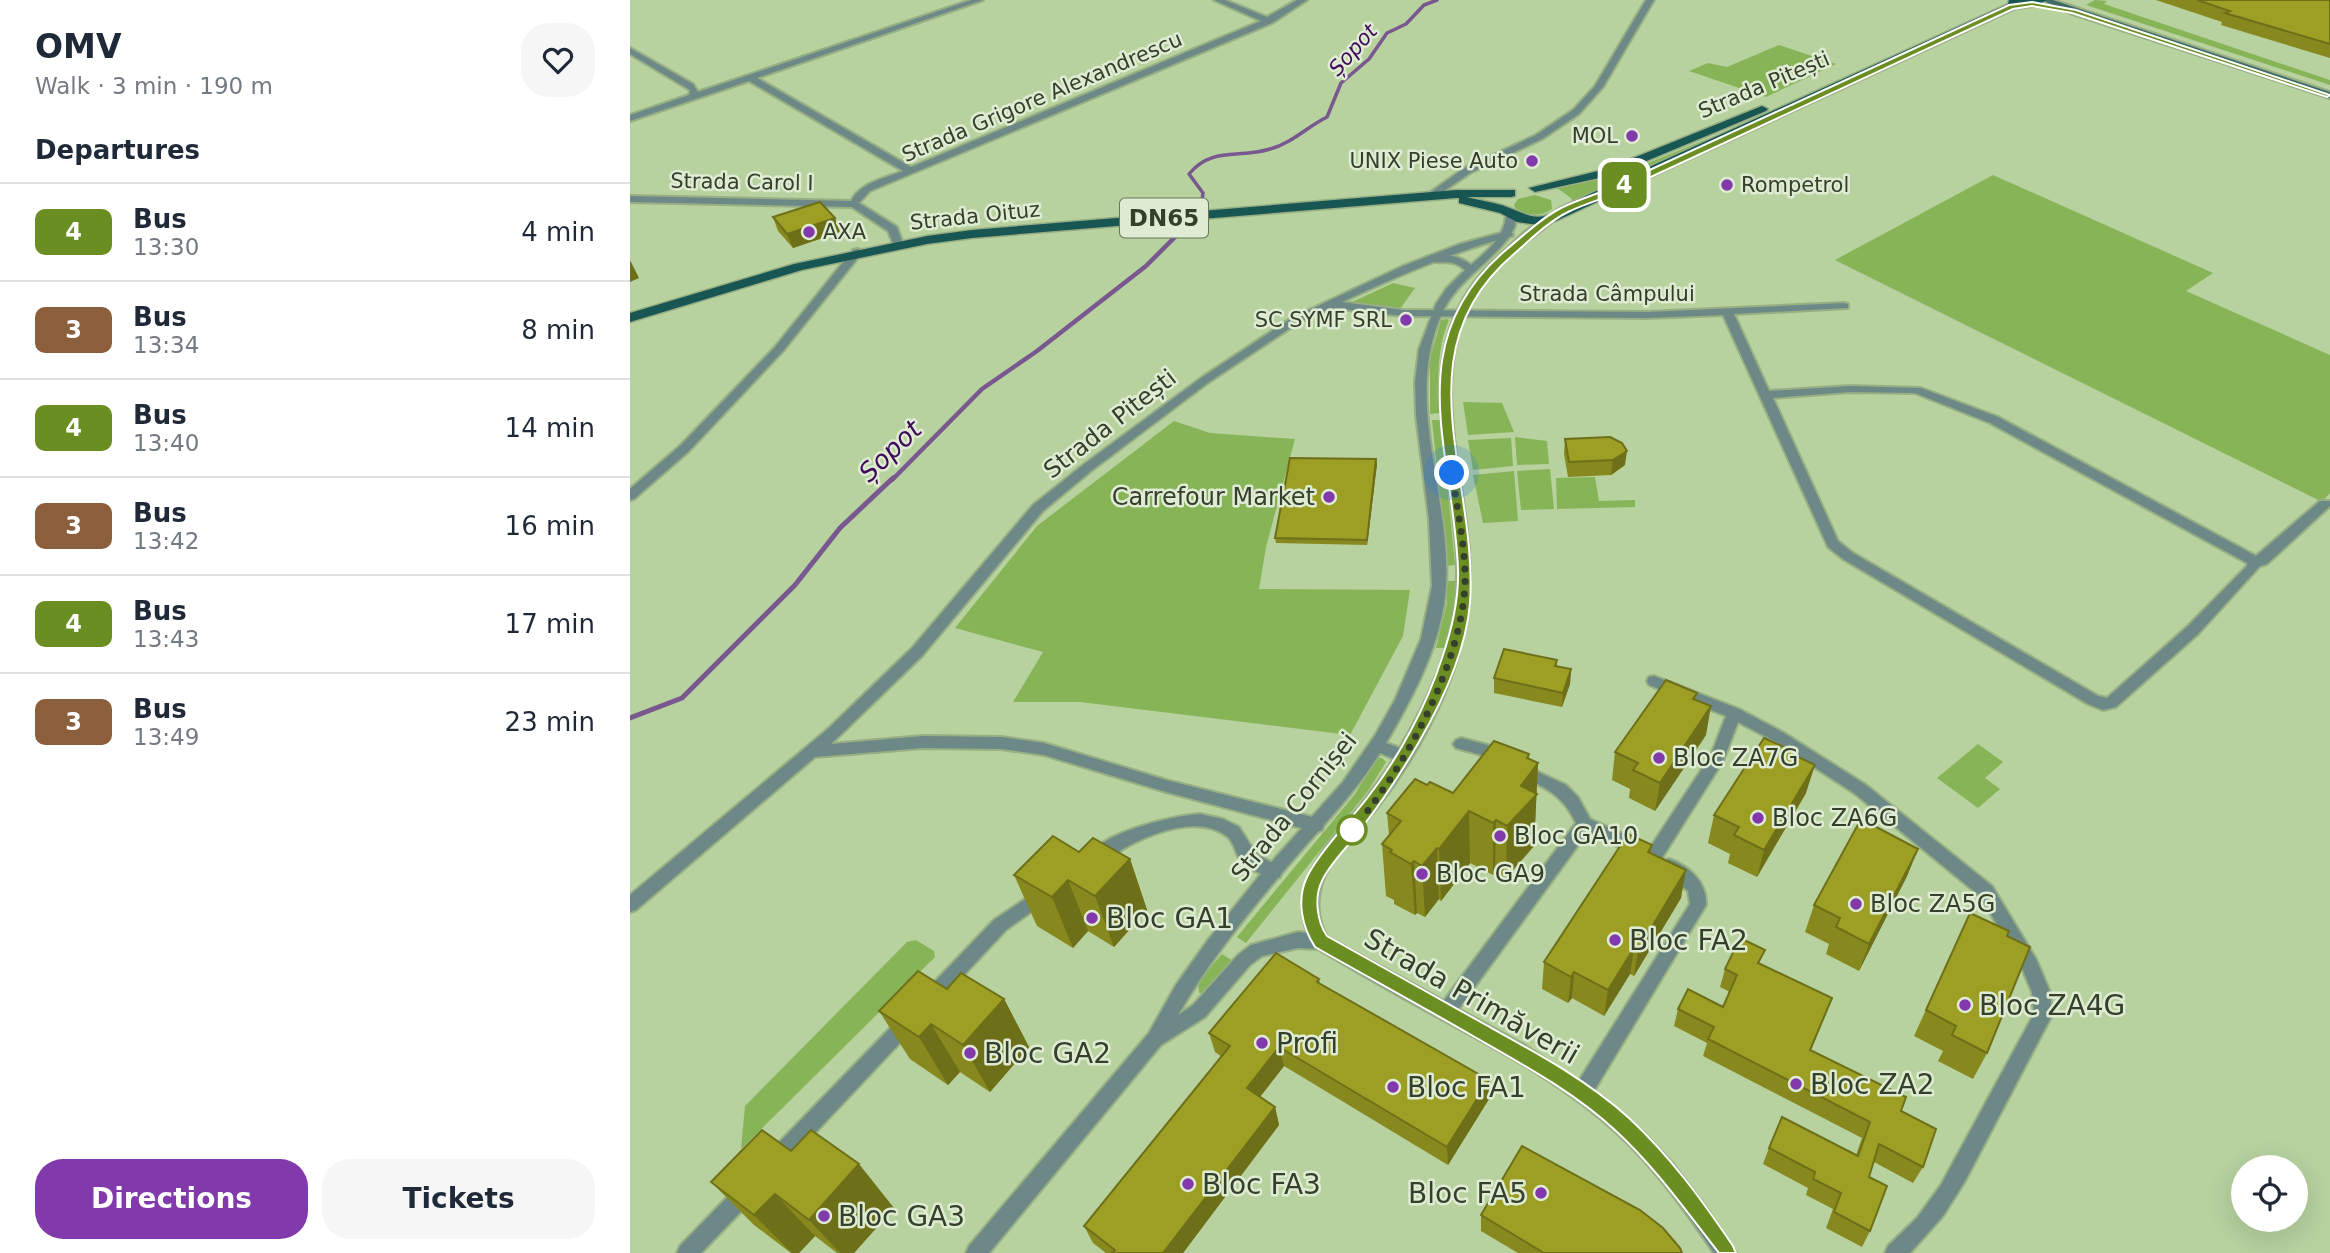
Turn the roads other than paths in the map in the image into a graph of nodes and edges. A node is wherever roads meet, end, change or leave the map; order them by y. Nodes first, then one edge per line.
1 (979, 0) edge
2 (1218, 0) edge
3 (1303, 0) edge
4 (1650, 0) edge
5 (2003, 0) edge
6 (2009, 0) edge
7 (2036, 2) edge
8 (2073, 11) junction
9 (1269, 20) junction
10 (630, 50) edge
11 (1870, 66) junction
12 (749, 77) junction
13 (693, 95) junction
14 (2330, 95) edge
15 (630, 118) edge
16 (910, 171) junction
17 (1535, 188) junction
18 (1511, 193) junction
19 (1431, 196) junction
20 (630, 199) edge
21 (854, 204) junction
22 (1565, 209) junction
23 (1508, 213) junction
24 (1549, 219) junction
25 (1508, 234) junction
26 (898, 244) junction
27 (857, 251) junction
28 (1430, 259) junction
29 (1469, 270) junction
30 (1328, 304) junction
31 (1844, 306) dead end
32 (1728, 313) junction
33 (1437, 314) junction
34 (1461, 314) junction
35 (630, 318) edge
36 (1766, 396) junction
37 (630, 496) edge
38 (2325, 504) dead end
39 (2254, 561) junction
40 (1420, 660) junction
41 (1447, 665) junction
42 (1654, 681) dead end
43 (1734, 713) junction
44 (1461, 744) dead end
45 (1376, 745) junction
46 (812, 751) junction
47 (1403, 756) junction
48 (1584, 824) junction
49 (1316, 825) junction
50 (1654, 856) junction
51 (1079, 867) edge
52 (1273, 872) junction
53 (1060, 881) edge
54 (630, 905) edge
55 (1321, 942) junction
56 (1446, 1012) junction
57 (1155, 1039) junction
58 (1582, 1093) junction
59 (687, 1253) edge
60 (976, 1253) edge
61 (1726, 1253) edge
62 (1895, 1253) edge

1 - 12 street
2 - 9 street
3 - 9 street, Strada Grigore Alexandrescu
4 - 19 street
5 - 11 main road, Strada Pitești
6 - 7 main road
7 - 8 main road
7 - 8 main road
7 - 11 main road, Strada Pitești
8 - 14 main road
9 - 16 street, Strada Grigore Alexandrescu
10 - 13 street
11 - 17 main road, Strada Pitești
11 - 22 main road, Strada Pitești
12 - 13 street
12 - 16 street
13 - 15 street
16 - 21 street, Strada Grigore Alexandrescu
17 - 18 main road, Strada Pitești
17 - 22 main road
18 - 19 main road, Strada Oituz / DN65
18 - 23 main road
19 - 23 main road, Strada Oituz / DN65
19 - 26 main road, Strada Oituz / DN65
20 - 21 street, Strada Carol I
21 - 26 street
22 - 24 main road, Strada Pitești
23 - 24 main road, Strada Oituz
23 - 25 street
24 - 34 street
25 - 28 street, Strada Pitești
25 - 29 street, Strada Cornișei
26 - 27 main road, Strada Oituz / DN65
27 - 35 main road, DN65
27 - 37 street
28 - 29 street
28 - 30 street, Strada Pitești
29 - 33 street, Strada Cornișei
30 - 33 street, Strada Câmpului
30 - 46 street, Strada Pitești
31 - 32 street, Strada Câmpului
32 - 34 street, Strada Câmpului
32 - 36 street
33 - 34 street, Strada Câmpului
33 - 40 street, Strada Cornișei
34 - 41 street
36 - 39 street
36 - 39 street
38 - 39 street
40 - 41 street
40 - 45 street, Strada Cornișei
41 - 47 street
42 - 43 street
43 - 50 street
43 - 62 street
44 - 48 street
45 - 47 street
45 - 49 street, Strada Cornișei
46 - 49 street
46 - 54 street, Strada Pitești
47 - 55 street
48 - 50 street
48 - 56 street
49 - 52 street, Strada Cornișei
50 - 58 street
51 - 52 street
52 - 57 street, Strada Cornișei
53 - 59 street
55 - 56 street, Strada Primăverii
55 - 57 street
56 - 58 street, Strada Primăverii
57 - 60 street, Strada Cornișei
58 - 61 street, Strada Primăverii

